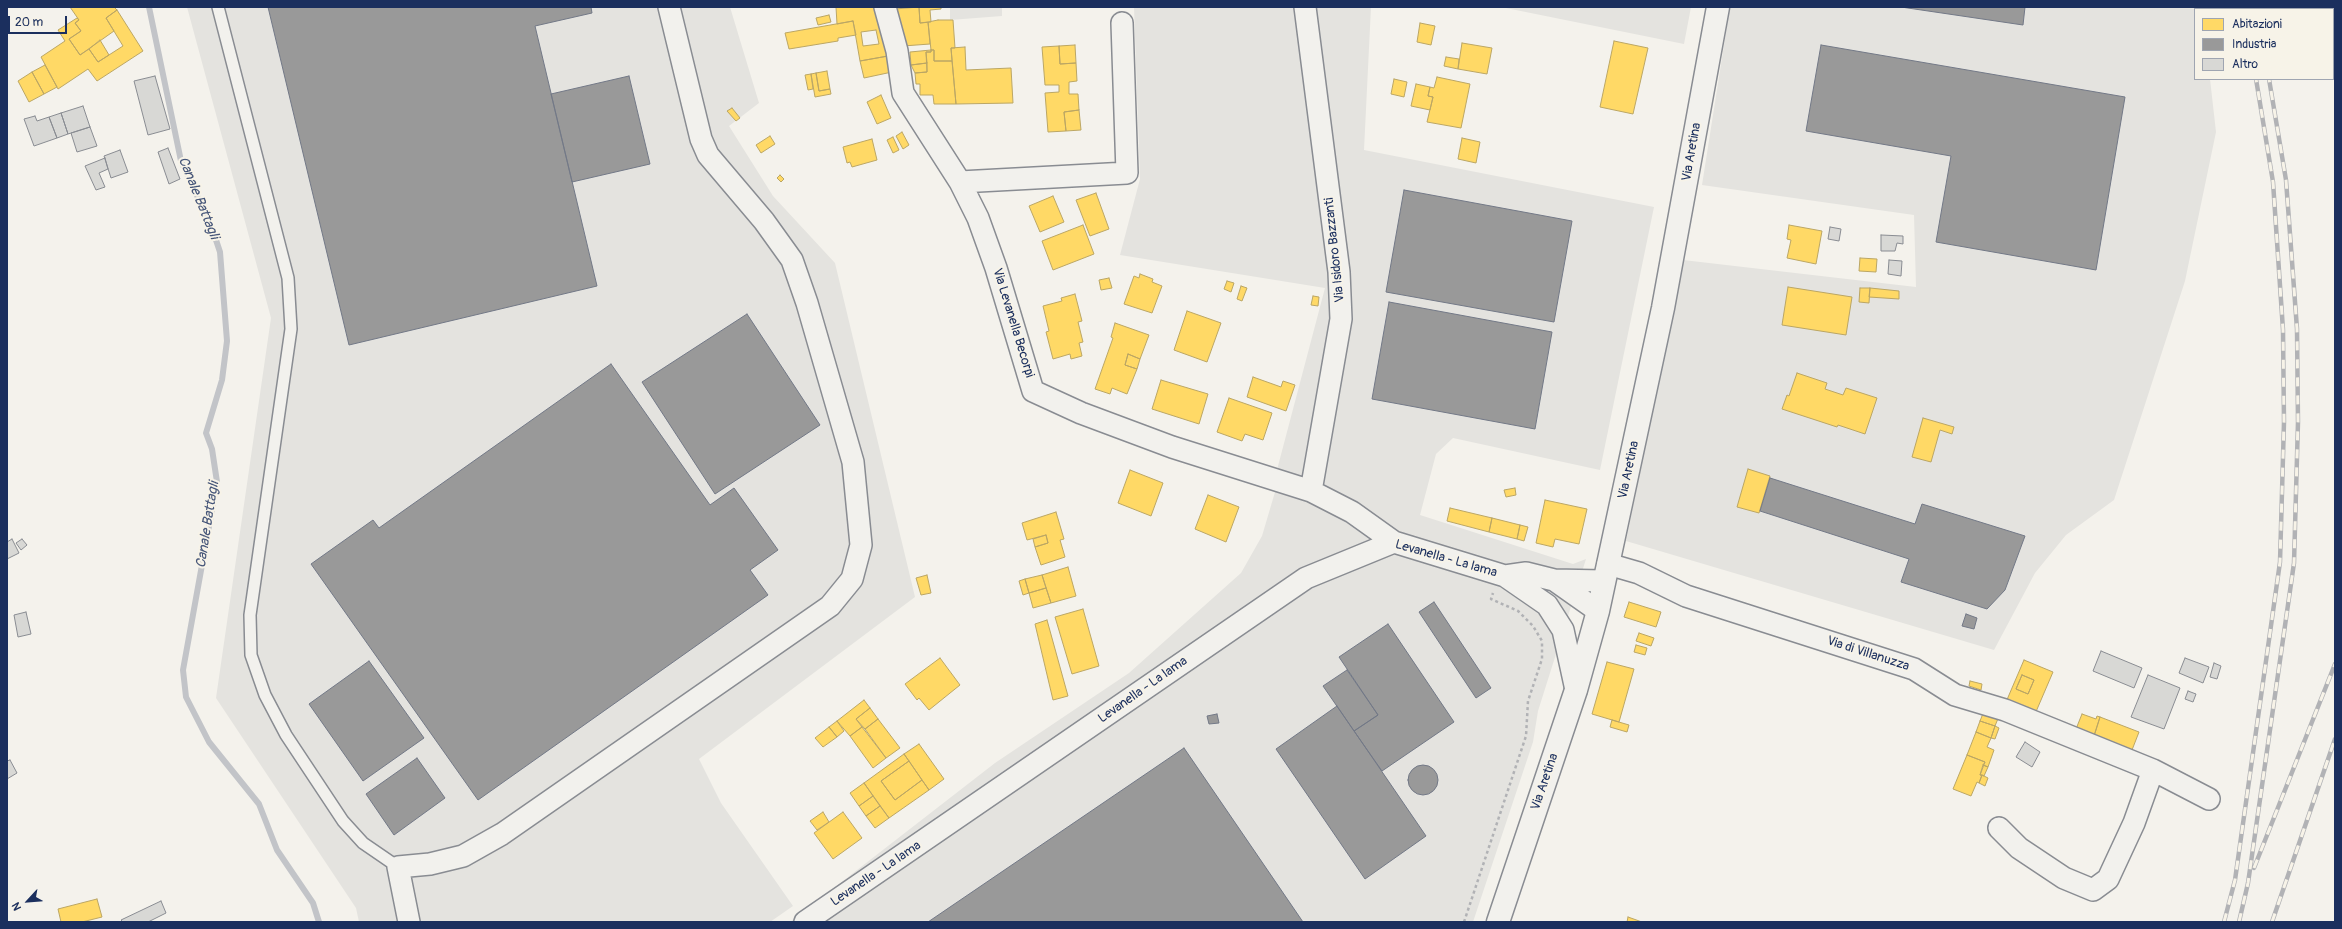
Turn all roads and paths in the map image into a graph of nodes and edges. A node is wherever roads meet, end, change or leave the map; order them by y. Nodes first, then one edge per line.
1 (218, 7) edge
2 (669, 7) edge
3 (885, 7) edge
4 (1305, 7) edge
5 (1718, 7) edge
6 (1122, 23) dead end
7 (960, 182) junction
8 (1311, 491) junction
9 (1394, 542) junction
10 (1606, 572) junction
11 (1502, 575) junction
12 (1554, 580) junction
13 (1547, 605) junction
14 (1598, 611) junction
15 (1576, 690) junction
16 (2152, 770) junction
17 (2209, 799) dead end
18 (1998, 828) dead end
19 (398, 867) junction
20 (409, 922) edge
21 (804, 922) edge
22 (1464, 922) edge
23 (1498, 922) edge

1 - 19 lane
2 - 19 street
3 - 7 street, Via Levanella Becorpi
4 - 8 street, Via Isidoro Bazzanti
5 - 10 street, Via Aretina
6 - 7 street
7 - 8 street, Via Levanella Becorpi
8 - 9 street, Via Levanella Becorpi
9 - 11 street, Levanella - La lama
9 - 21 street, Levanella - La lama
10 - 12 street, Via di Villanuzza
10 - 14 street, Via Aretina
10 - 16 street, Via di Villanuzza
11 - 12 street
11 - 13 street
11 - 22 path
12 - 14 street
13 - 14 street
13 - 15 street
14 - 15 street, Via Aretina
15 - 23 street, Via Aretina
16 - 17 street, Via di Villanuzza
16 - 18 street
19 - 20 street

